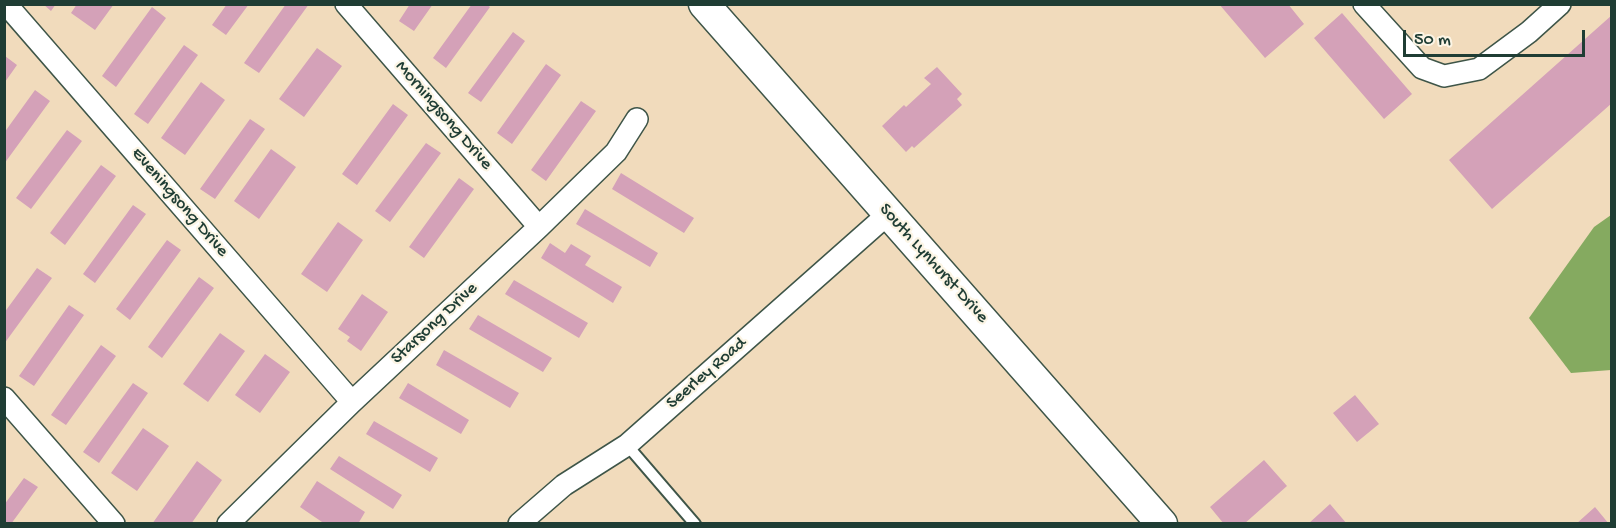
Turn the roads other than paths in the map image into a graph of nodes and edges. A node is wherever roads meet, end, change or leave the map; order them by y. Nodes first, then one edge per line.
1 (6, 4) edge
2 (346, 4) edge
3 (704, 4) edge
4 (1364, 4) edge
5 (1560, 4) edge
6 (637, 119) dead end
7 (888, 214) junction
8 (539, 227) junction
9 (4, 398) edge
10 (352, 402) junction
11 (627, 445) junction
12 (114, 524) edge
13 (228, 524) edge
14 (519, 524) edge
15 (695, 524) edge
16 (1162, 524) edge

1 - 10 street, Eveningsong Drive
2 - 8 street, Morningsong Drive
3 - 7 main road, South Lynhurst Drive
4 - 5 street
6 - 8 street, Starsong Drive
7 - 11 street, Seerley Road
7 - 16 main road, South Lynhurst Drive
8 - 10 street, Starsong Drive
9 - 12 street
10 - 13 street, Starsong Drive
11 - 14 street, Seerley Road
11 - 15 lane

